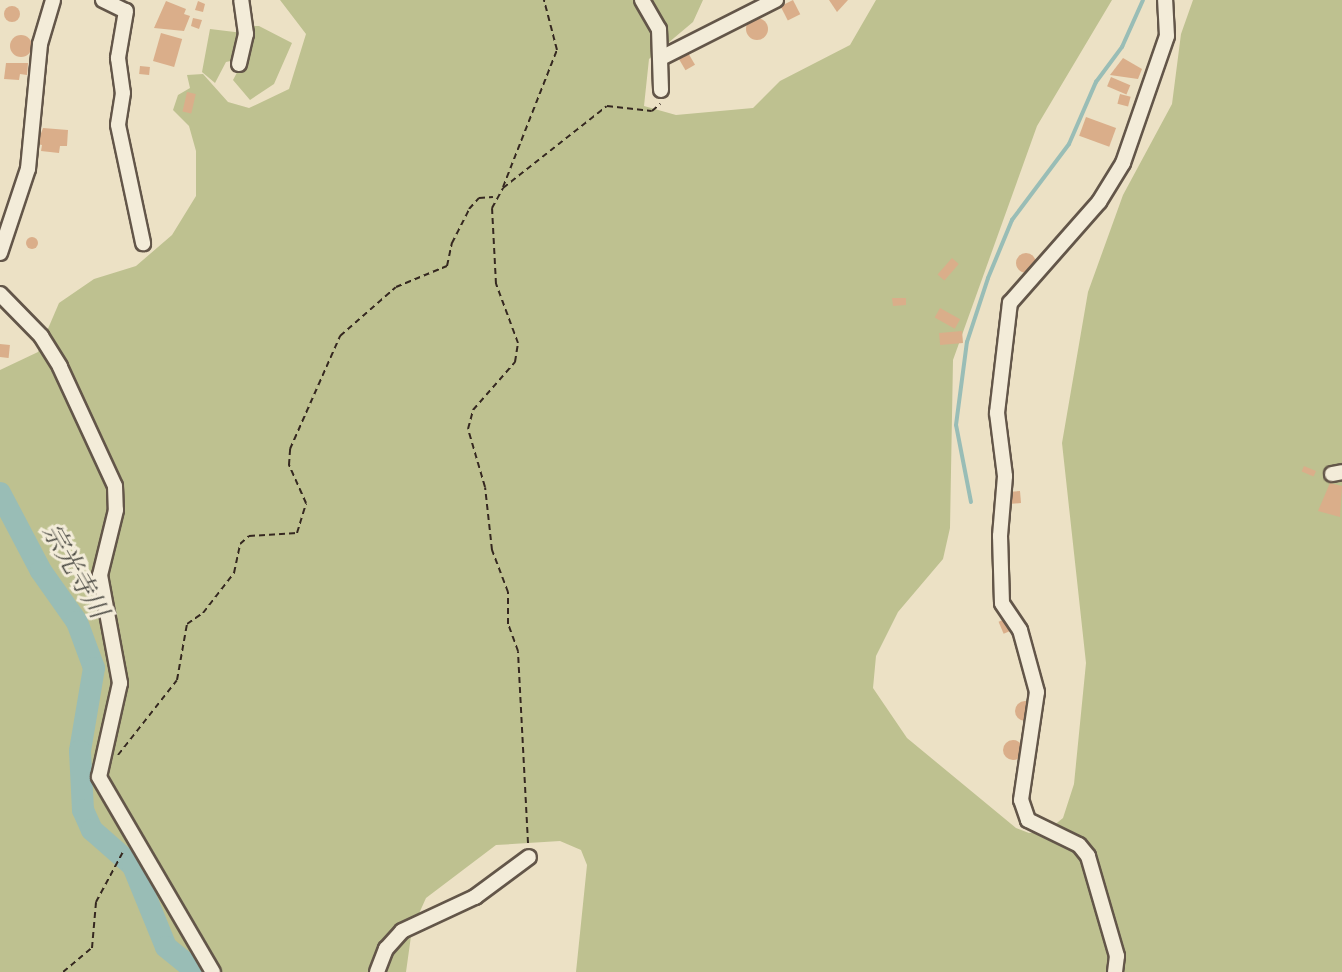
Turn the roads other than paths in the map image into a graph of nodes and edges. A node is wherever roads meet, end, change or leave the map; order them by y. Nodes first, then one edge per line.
1 (53, 0) edge
2 (103, 0) edge
3 (241, 0) edge
4 (642, 0) edge
5 (776, 0) edge
6 (1165, 0) edge
7 (130, 4) edge
8 (661, 58) junction
9 (239, 64) dead end
10 (661, 90) road end
11 (143, 243) dead end
12 (0, 253) edge
13 (0, 294) edge
14 (529, 857) road end
15 (213, 972) edge
16 (377, 972) edge
17 (1115, 972) edge

1 - 12 street
2 - 7 street
3 - 9 street
4 - 8 street
5 - 8 street
6 - 17 street
7 - 11 street
8 - 10 street
13 - 15 street
14 - 16 street

